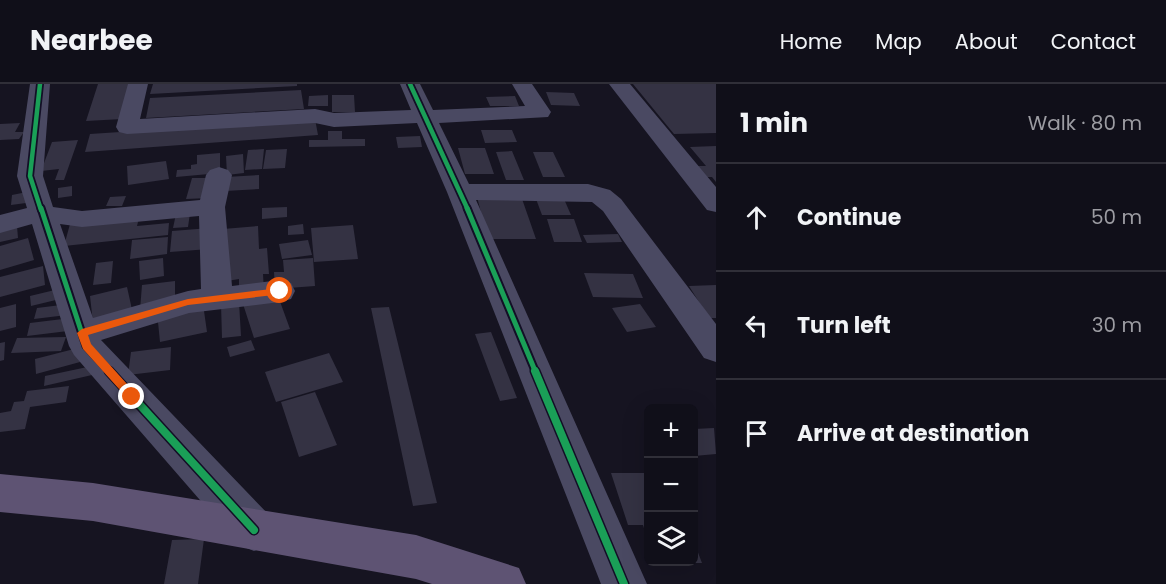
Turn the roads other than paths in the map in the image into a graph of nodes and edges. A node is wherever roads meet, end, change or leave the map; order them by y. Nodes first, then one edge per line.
1 (40, 84) edge
2 (138, 84) edge
3 (410, 84) edge
4 (522, 84) edge
5 (619, 84) edge
6 (423, 116) junction
7 (219, 175) dead end
8 (460, 192) junction
9 (716, 204) edge
10 (212, 207) junction
11 (41, 213) junction
12 (0, 224) edge
13 (280, 291) dead end
14 (217, 297) junction
15 (82, 333) junction
16 (716, 350) edge
17 (0, 493) edge
18 (254, 530) junction
19 (503, 584) edge
20 (624, 584) edge

1 - 11 street
2 - 6 street
3 - 6 street
4 - 6 street
5 - 9 street
6 - 8 street
7 - 10 street
8 - 16 street
8 - 20 street
10 - 11 street
10 - 14 street
11 - 12 street
11 - 15 street
13 - 14 street
14 - 15 street
15 - 18 street
17 - 18 main road
18 - 19 main road

